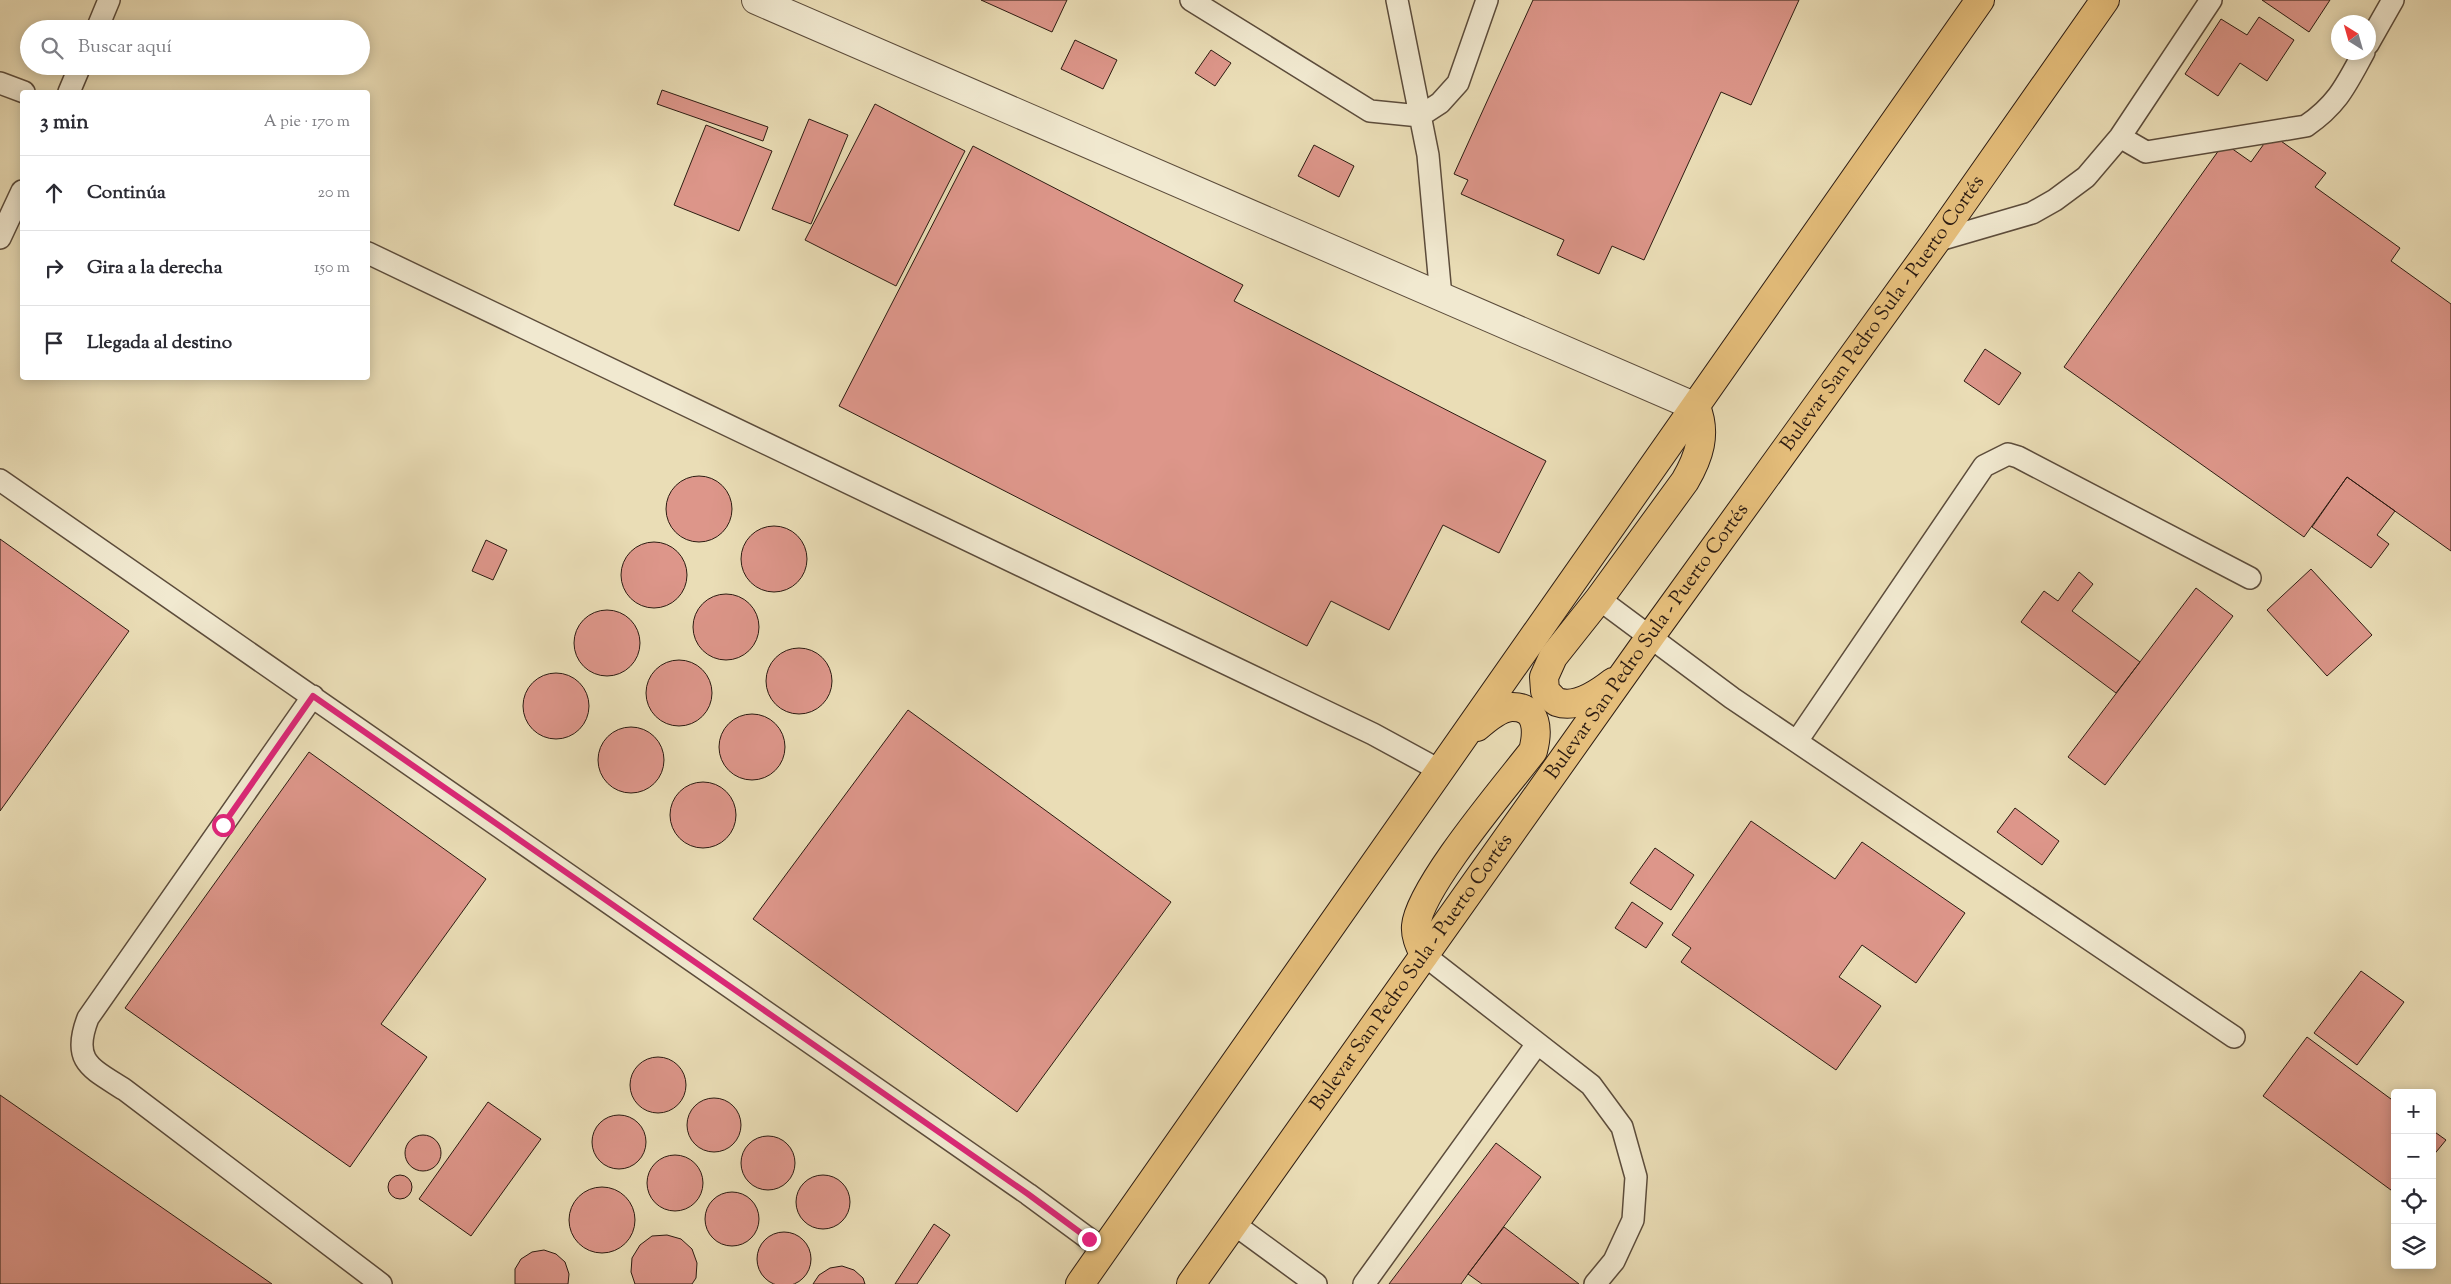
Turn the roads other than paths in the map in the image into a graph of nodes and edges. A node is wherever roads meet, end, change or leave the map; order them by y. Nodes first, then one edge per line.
1 (109, 0) edge
2 (756, 0) edge
3 (1191, 0) edge
4 (1397, 0) edge
5 (1486, 0) edge
6 (1980, 0) edge
7 (2105, 0) edge
8 (2211, 0) edge
9 (2393, 0) edge
10 (101, 20) edge
11 (2376, 30) edge
12 (2360, 60) edge
13 (76, 75) edge
14 (0, 83) edge
15 (20, 90) edge
16 (70, 90) edge
17 (1420, 116) junction
18 (2120, 137) junction
19 (20, 195) edge
20 (0, 238) edge
21 (1936, 241) junction
22 (370, 254) edge
23 (1441, 297) junction
24 (1696, 407) junction
25 (0, 480) edge
26 (2250, 578) dead end
27 (1599, 599) junction
28 (1650, 637) junction
29 (1626, 671) junction
30 (313, 696) junction
31 (1797, 742) junction
32 (1461, 743) junction
33 (1440, 771) junction
34 (1424, 956) junction
35 (2234, 1037) dead end
36 (1537, 1044) junction
37 (1234, 1224) junction
38 (1104, 1250) junction
39 (381, 1284) edge
40 (1080, 1284) edge
41 (1191, 1284) edge
42 (1316, 1284) edge
43 (1364, 1284) edge
44 (1595, 1284) edge

1 - 10 lane
2 - 23 street
3 - 17 lane
4 - 17 lane
5 - 17 lane
6 - 24 highway
7 - 21 highway, Bulevar San Pedro Sula - Puerto Cortés
8 - 18 lane
9 - 11 lane
12 - 18 lane
13 - 16 lane
14 - 15 lane
17 - 23 lane
18 - 21 lane
19 - 20 lane
21 - 28 highway, Bulevar San Pedro Sula - Puerto Cortés
22 - 33 lane
23 - 24 street
24 - 27 highway
24 - 32 highway
25 - 30 lane
26 - 31 lane
27 - 28 lane
27 - 29 highway
28 - 29 highway, Bulevar San Pedro Sula - Puerto Cortés
28 - 31 lane
29 - 34 highway, Bulevar San Pedro Sula - Puerto Cortés
30 - 38 lane
30 - 39 lane
31 - 35 lane
32 - 33 highway
32 - 34 highway
33 - 38 highway
34 - 36 lane
34 - 37 highway, Bulevar San Pedro Sula - Puerto Cortés
36 - 43 lane
36 - 44 lane
37 - 41 highway, Bulevar San Pedro Sula - Puerto Cortés
37 - 42 lane
38 - 40 highway

